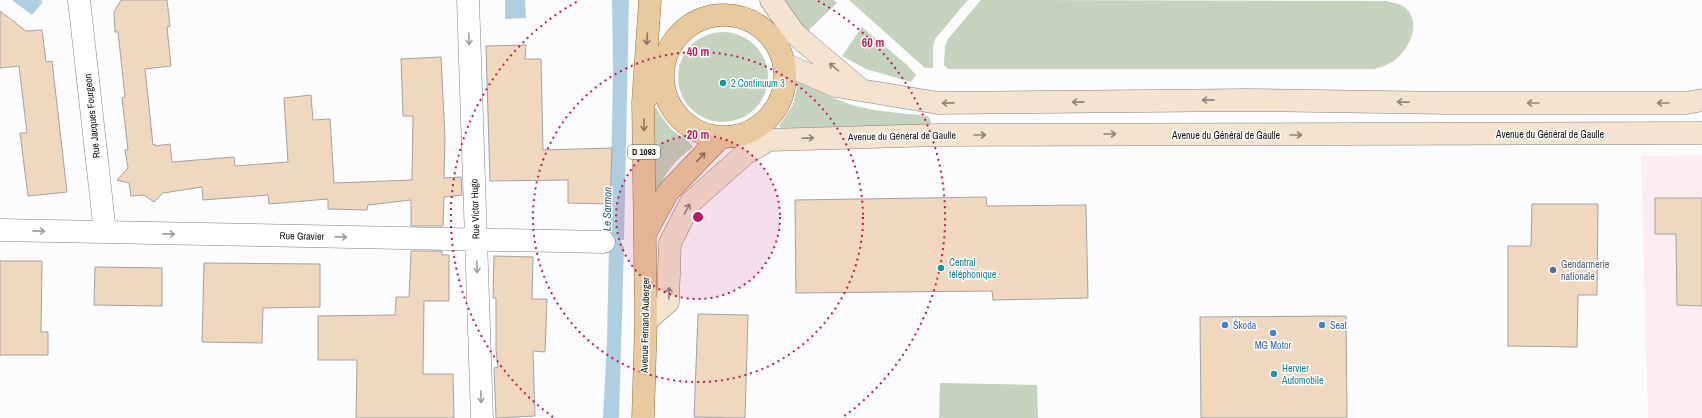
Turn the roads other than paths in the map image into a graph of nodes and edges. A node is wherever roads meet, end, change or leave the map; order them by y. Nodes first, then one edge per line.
1 (79, 0) edge
2 (468, 0) edge
3 (650, 0) edge
4 (662, 0) edge
5 (744, 0) edge
6 (771, 0) edge
7 (754, 22) junction
8 (666, 56) junction
9 (784, 64) junction
10 (662, 79) junction
11 (863, 92) junction
12 (1702, 100) edge
13 (643, 102) junction
14 (1702, 133) edge
15 (761, 135) junction
16 (721, 138) junction
17 (0, 230) edge
18 (105, 232) junction
19 (645, 233) junction
20 (476, 240) junction
21 (604, 242) dead end
22 (646, 321) junction
23 (482, 418) edge
24 (643, 418) edge

1 - 18 street, Rue Jacques Fourgeon
2 -> 20 street, Rue Victor Hugo
3 -> 13 main road, Avenue Fernand Auberger / D 1093
4 - 8 main road
5 - 7 main road
11 -> 6 main road
7 - 8 main road
7 - 9 main road
8 - 10 main road
9 - 11 main road
9 - 15 main road
10 - 13 main road
10 - 16 main road
12 -> 11 main road
13 -> 19 main road, Avenue Fernand Auberger / D 1093
15 -> 14 main road, Avenue du Général de Gaulle
15 - 16 main road
22 -> 15 main road
19 -> 16 main road, Avenue Fernand Auberger / D 1093
17 -> 18 street, Rue Gravier
18 -> 20 street, Rue Gravier
19 - 22 main road, Avenue Fernand Auberger / D 1093
20 - 21 street, Rue Gravier
20 -> 23 street, Rue Victor Hugo
22 - 24 main road, Avenue Fernand Auberger / D 1093

